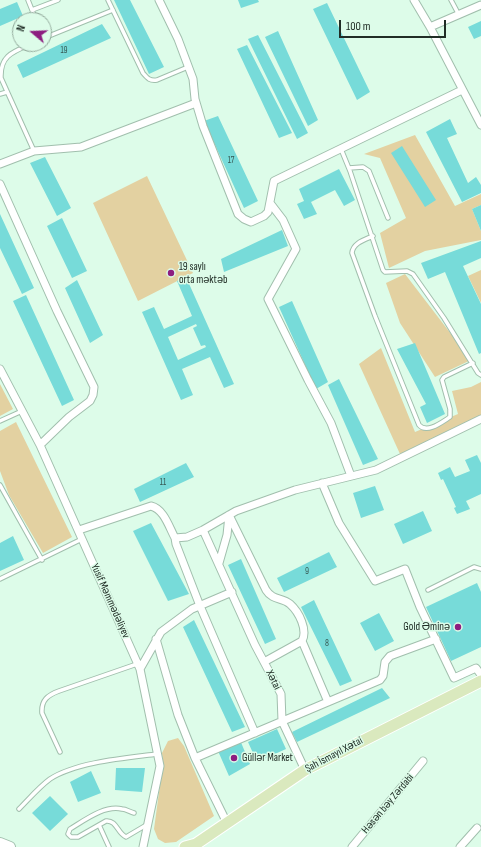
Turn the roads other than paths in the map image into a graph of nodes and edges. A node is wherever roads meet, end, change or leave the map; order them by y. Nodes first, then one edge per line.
1 (28, 0) edge
2 (58, 0) edge
3 (108, 0) edge
4 (159, 0) edge
5 (414, 0) edge
6 (451, 0) edge
7 (481, 5) edge
8 (32, 10) joint
9 (112, 10) junction
10 (459, 15) junction
11 (430, 28) junction
12 (52, 35) edge
13 (14, 52) edge
14 (188, 67) junction
15 (462, 90) junction
16 (7, 92) junction
17 (0, 94) edge
18 (196, 103) junction
19 (481, 125) edge
20 (340, 149) junction
21 (34, 151) junction
22 (0, 164) edge
23 (349, 168) junction
24 (0, 184) edge
25 (270, 202) junction
26 (388, 218) dead end
27 (373, 236) junction
28 (473, 364) junction
29 (0, 369) edge
30 (481, 375) edge
31 (22, 411) junction
32 (481, 419) edge
33 (0, 420) edge
34 (40, 445) junction
35 (352, 476) junction
36 (322, 483) junction
37 (0, 485) edge
38 (229, 515) junction
39 (79, 530) junction
40 (203, 530) junction
41 (175, 538) junction
42 (83, 539) junction
43 (42, 560) junction
44 (218, 563) junction
45 (481, 569) edge
46 (0, 579) edge
47 (428, 590) dead end
48 (232, 592) junction
49 (200, 606) junction
50 (156, 639) junction
51 (436, 639) junction
52 (302, 641) junction
53 (264, 662) junction
54 (139, 666) junction
55 (481, 675) edge
56 (481, 681) edge
57 (328, 702) junction
58 (282, 721) junction
59 (255, 733) junction
60 (60, 752) dead end
61 (157, 754) junction
62 (195, 758) junction
63 (423, 761) dead end
64 (305, 770) junction
65 (19, 809) dead end
66 (134, 813) dead end
67 (148, 823) junction
68 (227, 823) junction
69 (99, 825) junction
70 (477, 828) dead end
71 (0, 843) edge
72 (192, 846) edge
73 (10, 847) edge
74 (109, 847) edge
75 (143, 847) edge
76 (352, 847) edge
77 (460, 847) edge

1 - 8 lane
2 - 8 lane
3 - 9 lane
4 - 14 street
5 - 11 street
6 - 10 lane
7 - 10 street
9 - 12 lane
9 - 14 lane
10 - 11 street
11 - 15 street
13 - 16 lane
14 - 18 street
15 - 19 street
15 - 20 street
16 - 17 lane
16 - 21 lane
18 - 21 street
18 - 25 street
20 - 23 lane
20 - 25 street
21 - 22 street
23 - 26 lane
23 - 27 lane
24 - 34 street
25 - 35 street
27 - 28 lane
27 - 28 lane
28 - 30 lane
29 - 31 street, Yusif Məmmədəliyev
31 - 33 lane
31 - 34 street, Yusif Məmmədəliyev
32 - 35 street
34 - 39 street, Yusif Məmmədəliyev
35 - 36 street
36 - 38 street
36 - 51 street
37 - 43 lane
38 - 40 street
38 - 44 street
38 - 52 street
39 - 41 street
39 - 42 street, Yusif Məmmədəliyev
40 - 41 street
40 - 44 street, Xətai
41 - 49 street
42 - 43 lane
42 - 54 street, Yusif Məmmədəliyev
43 - 46 lane
44 - 48 street, Xətai
45 - 47 lane
48 - 49 street
48 - 53 street, Xətai
49 - 50 street
49 - 59 street
50 - 54 street
50 - 62 street
51 - 55 street
51 - 57 street
52 - 53 street
52 - 57 street
53 - 58 street, Xətai
54 - 60 lane
54 - 61 street, Yusif Məmmədəliyev
56 - 64 main road, Şah İsmayıl Xətai
57 - 58 street
58 - 59 street
58 - 64 street, Xətai
59 - 62 street
61 - 65 lane
61 - 67 street, Yusif Məmmədəliyev
62 - 68 street
63 - 76 street, Həsən bəy Zərdabi
64 - 68 main road, Şah İsmayıl Xətai
66 - 69 lane
67 - 69 lane
67 - 75 street, Yusif Məmmədəliyev
68 - 72 main road, Şah İsmayıl Xətai
69 - 74 lane
70 - 77 street
71 - 73 main road

